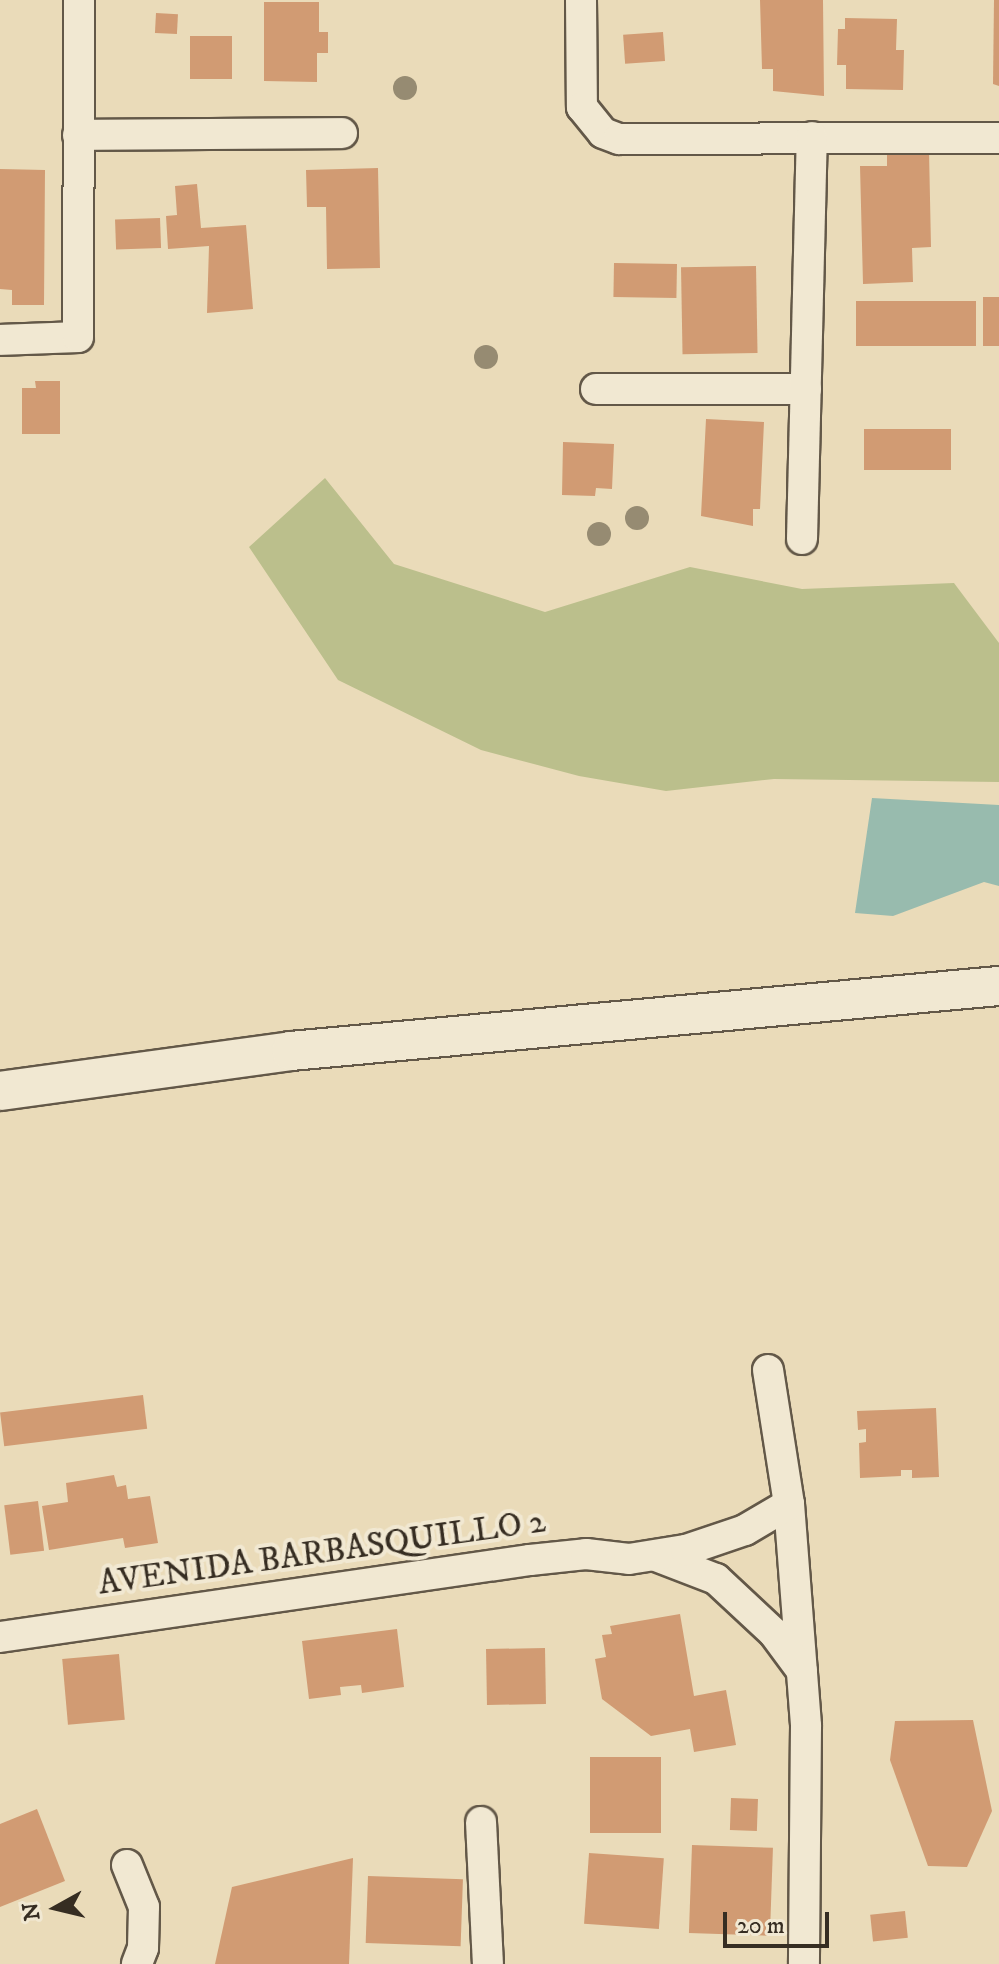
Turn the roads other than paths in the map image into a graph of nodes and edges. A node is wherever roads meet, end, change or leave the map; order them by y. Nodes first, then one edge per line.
1 (79, 0) edge
2 (581, 0) edge
3 (342, 133) dead end
4 (78, 135) junction
5 (812, 137) junction
6 (999, 138) edge
7 (0, 340) edge
8 (596, 389) dead end
9 (806, 389) junction
10 (802, 539) dead end
11 (999, 986) edge
12 (0, 1091) edge
13 (768, 1370) dead end
14 (789, 1504) junction
15 (654, 1555) junction
16 (0, 1637) edge
17 (802, 1671) junction
18 (481, 1822) dead end
19 (127, 1865) dead end
20 (137, 1964) edge
21 (488, 1964) edge
22 (804, 1964) edge

1 - 4 street
2 - 5 street
3 - 4 street
4 - 7 street
5 - 6 street
5 - 9 street
8 - 9 street
9 - 10 street
11 - 12 street
13 - 14 street
14 - 15 street, AVENIDA BARBASQUILLO 2
14 - 17 street
15 - 16 street, AVENIDA BARBASQUILLO 2
15 - 17 street
17 - 22 street
18 - 21 street
19 - 20 street

